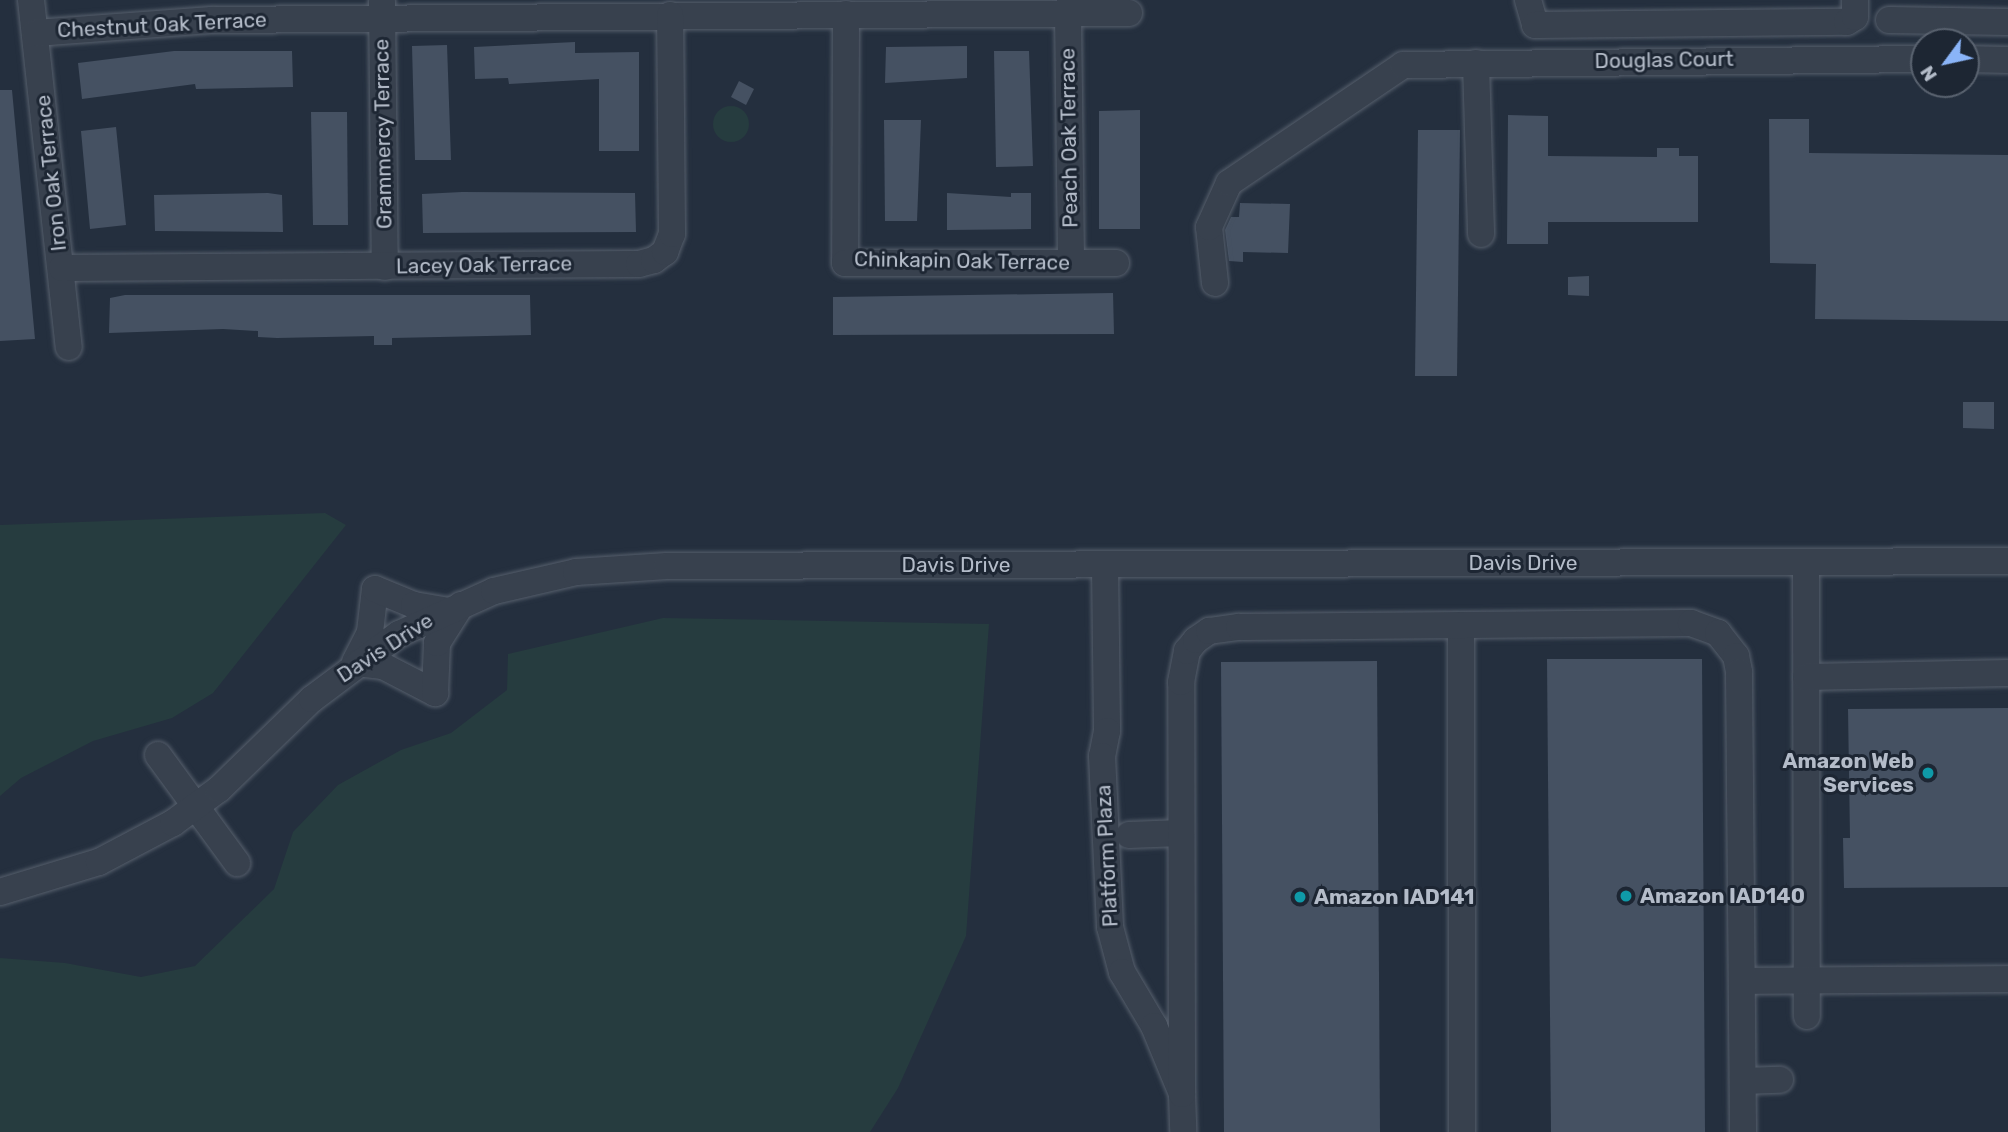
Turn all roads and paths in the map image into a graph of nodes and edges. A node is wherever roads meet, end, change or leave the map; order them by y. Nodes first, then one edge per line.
1 (31, 0) edge
2 (1528, 0) edge
3 (1855, 0) edge
4 (761, 7) edge
5 (382, 8) edge
6 (1890, 10) edge
7 (1756, 11) edge
8 (1068, 13) junction
9 (1129, 13) dead end
10 (846, 14) junction
11 (670, 15) junction
12 (1815, 22) junction
13 (2008, 22) edge
14 (1621, 23) junction
15 (35, 33) junction
16 (1812, 57) junction
17 (1887, 58) junction
18 (1910, 59) edge
19 (1620, 60) junction
20 (1980, 60) edge
21 (2008, 60) edge
22 (1476, 63) junction
23 (1480, 234) dead end
24 (1071, 263) junction
25 (1116, 263) dead end
26 (385, 267) junction
27 (62, 268) junction
28 (1215, 283) dead end
29 (69, 347) dead end
30 (2008, 561) edge
31 (1806, 562) junction
32 (1105, 564) junction
33 (454, 608) junction
34 (1461, 625) junction
35 (354, 665) junction
36 (2008, 673) edge
37 (1806, 677) junction
38 (158, 755) dead end
39 (195, 807) junction
40 (1181, 833) junction
41 (1129, 835) dead end
42 (237, 863) dead end
43 (0, 892) edge
44 (2008, 979) edge
45 (1742, 981) junction
46 (1807, 981) junction
47 (1807, 1016) dead end
48 (1780, 1080) dead end
49 (1743, 1081) junction
50 (1182, 1094) junction
51 (1183, 1132) edge
52 (1462, 1132) edge
53 (1743, 1132) edge

1 - 15 street, Iron Oak Terrace
2 - 14 street
3 - 12 street
4 - 10 street, Chestnut Oak Terrace
4 - 11 street, Chestnut Oak Terrace
5 - 11 street, Chestnut Oak Terrace
5 - 15 street, Chestnut Oak Terrace
5 - 26 street, Grammercy Terrace
6 - 13 street
6 - 17 street
7 - 12 street
7 - 14 street
8 - 9 street, Chestnut Oak Terrace
8 - 10 street, Chestnut Oak Terrace
8 - 24 street, Peach Oak Terrace
10 - 24 street, Chinkapin Oak Terrace
11 - 26 street, Lacey Oak Terrace
12 - 16 street
14 - 19 street
15 - 27 street, Iron Oak Terrace
16 - 17 street, Douglas Court
16 - 19 street, Douglas Court
17 - 18 street, Douglas Court
19 - 22 street, Douglas Court
20 - 21 street
22 - 23 street
22 - 28 street, Douglas Court
24 - 25 street, Chinkapin Oak Terrace
26 - 27 street, Lacey Oak Terrace
27 - 29 street, Iron Oak Terrace
30 - 31 street, Davis Drive
31 - 32 street, Davis Drive
31 - 37 street
32 - 33 street, Davis Drive
32 - 50 street, Platform Plaza
33 - 35 street, Davis Drive
33 - 35 street
33 - 35 street
34 - 40 street
34 - 45 street
34 - 52 street
35 - 39 street, Davis Drive
36 - 37 street
37 - 46 street
38 - 39 street
39 - 42 street
39 - 43 street, Davis Drive
40 - 41 street
40 - 50 street
44 - 46 street
45 - 46 street
45 - 49 street
46 - 47 street
48 - 49 street
49 - 53 street
50 - 51 street, Platform Plaza

